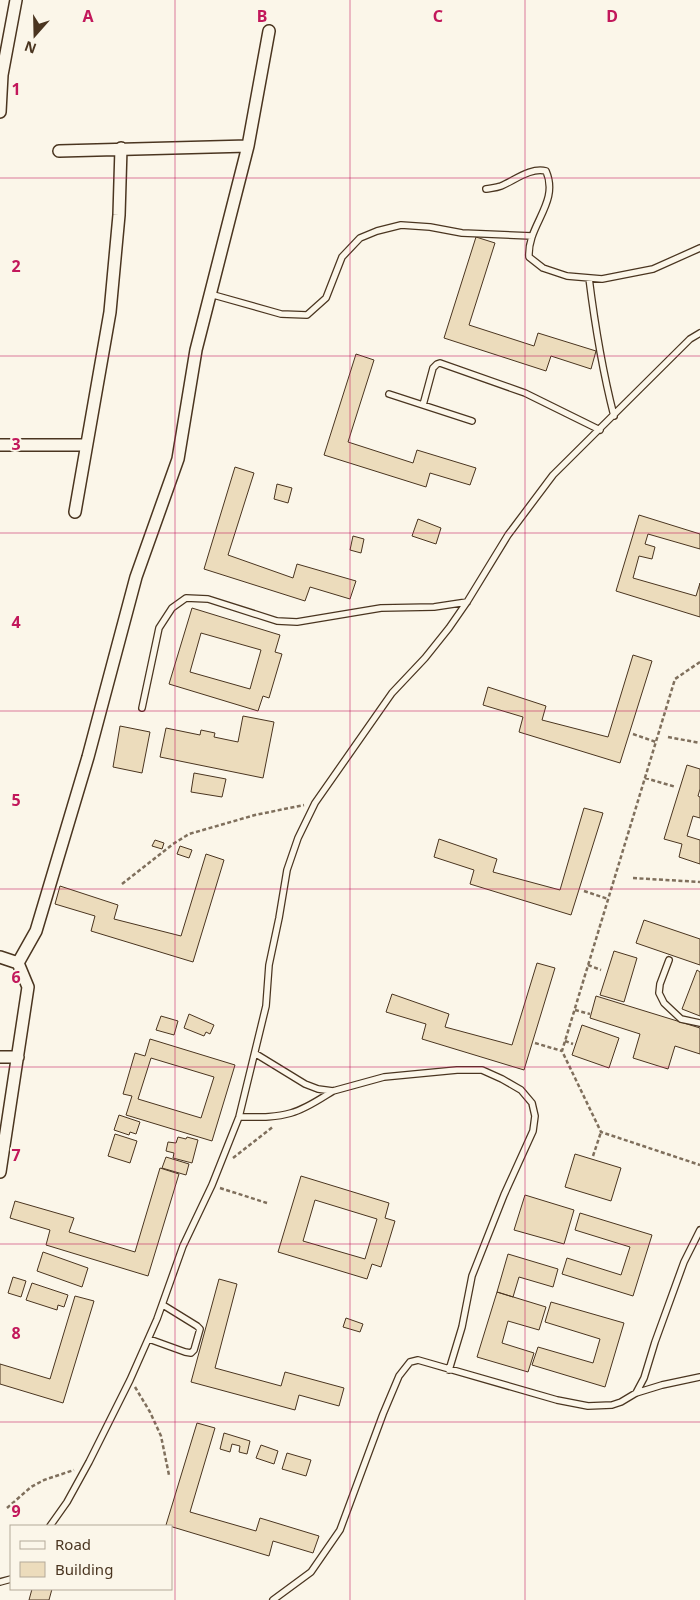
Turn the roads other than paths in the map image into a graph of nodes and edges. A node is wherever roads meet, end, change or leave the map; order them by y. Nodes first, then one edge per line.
1 (16, 0) edge
2 (269, 31) dead end
3 (0, 106) edge
4 (0, 112) edge
5 (248, 146) junction
6 (121, 148) junction
7 (59, 151) dead end
8 (486, 189) dead end
9 (532, 236) junction
10 (700, 248) edge
11 (589, 278) junction
12 (210, 294) junction
13 (700, 333) edge
14 (389, 394) dead end
15 (423, 405) junction
16 (614, 416) junction
17 (472, 421) dead end
18 (600, 430) junction
19 (0, 445) edge
20 (86, 445) junction
21 (75, 512) dead end
22 (468, 602) junction
23 (142, 708) dead end
24 (0, 957) edge
25 (669, 960) dead end
26 (18, 963) junction
27 (700, 1023) edge
28 (256, 1054) junction
29 (0, 1057) edge
30 (18, 1057) junction
31 (333, 1091) junction
32 (239, 1117) junction
33 (0, 1172) edge
34 (700, 1230) edge
35 (163, 1305) junction
36 (148, 1340) junction
37 (449, 1370) junction
38 (700, 1377) edge
39 (636, 1393) junction
40 (51, 1525) edge
41 (273, 1600) edge

1 - 3 street
2 - 5 street
3 - 4 street
5 - 6 street
5 - 12 street
6 - 7 street
6 - 20 street
8 - 9 lane
9 - 11 lane
9 - 12 lane
10 - 11 lane
11 - 16 lane
12 - 26 street
13 - 16 lane
14 - 15 lane
15 - 17 lane
15 - 18 lane
16 - 18 lane
18 - 22 lane
19 - 20 street
20 - 21 street
22 - 23 lane
22 - 28 lane
24 - 26 street
25 - 27 lane
26 - 30 street
28 - 31 lane
28 - 32 lane
29 - 30 street
30 - 33 street
31 - 32 lane
31 - 37 lane
32 - 35 lane
34 - 39 lane
35 - 36 lane
35 - 36 lane
36 - 40 lane
37 - 39 lane
37 - 41 lane
38 - 39 lane

